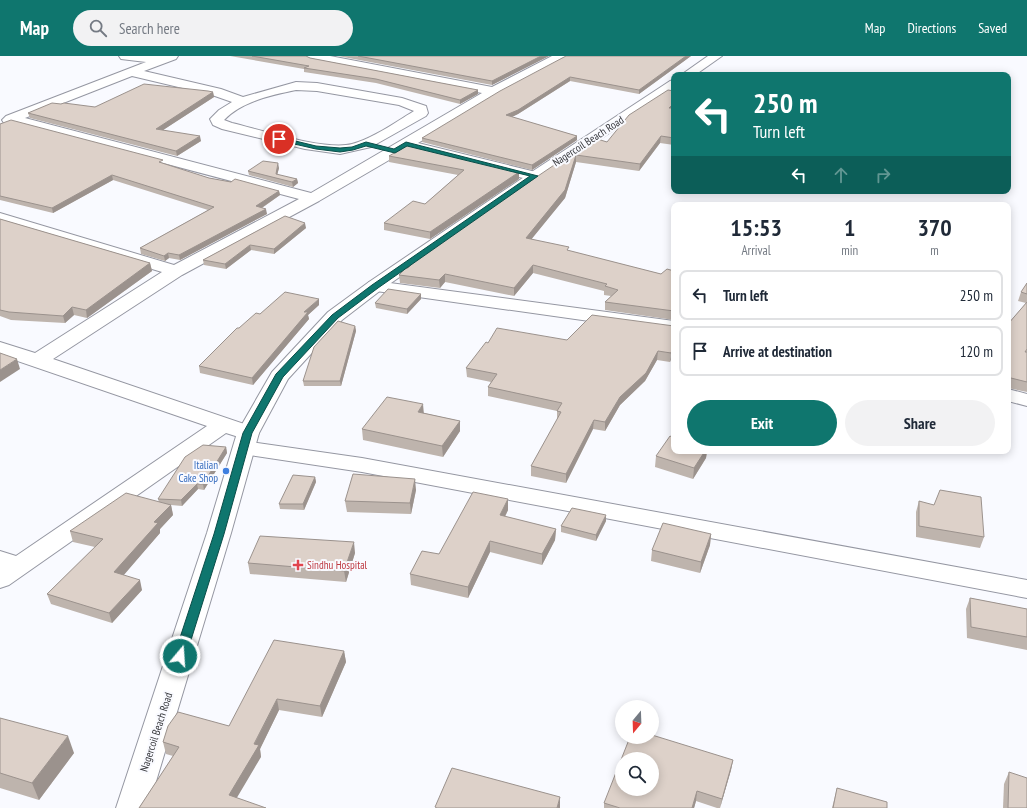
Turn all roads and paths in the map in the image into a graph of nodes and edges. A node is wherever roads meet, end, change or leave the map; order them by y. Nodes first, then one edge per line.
1 (124, 56) edge
2 (311, 56) edge
3 (560, 56) edge
4 (716, 56) edge
5 (167, 58) edge
6 (130, 72) junction
7 (692, 72) edge
8 (671, 86) edge
9 (494, 91) junction
10 (244, 102) junction
11 (6, 121) edge
12 (366, 144) junction
13 (401, 147) junction
14 (535, 176) junction
15 (313, 198) junction
16 (0, 218) edge
17 (176, 271) junction
18 (375, 286) junction
19 (671, 327) edge
20 (0, 348) edge
21 (37, 361) junction
22 (1011, 396) edge
23 (1027, 400) edge
24 (223, 425) junction
25 (246, 441) junction
26 (6, 569) edge
27 (1027, 589) edge
28 (132, 808) edge

1 - 5 street
2 - 9 street
3 - 9 street
4 - 7 street
5 - 6 street
6 - 10 street
6 - 11 street
8 - 14 street, Nagercoil Beach Road
9 - 13 street
10 - 12 street
10 - 12 street
11 - 15 street
12 - 13 street
13 - 14 street
13 - 15 street
14 - 18 street, Nagercoil Beach Road
15 - 17 street
16 - 17 street
17 - 21 street
18 - 19 street
18 - 25 street, Nagercoil Beach Road
20 - 21 street
21 - 24 street
22 - 23 street
24 - 25 street
24 - 26 street
25 - 27 street
25 - 28 street, Nagercoil Beach Road

